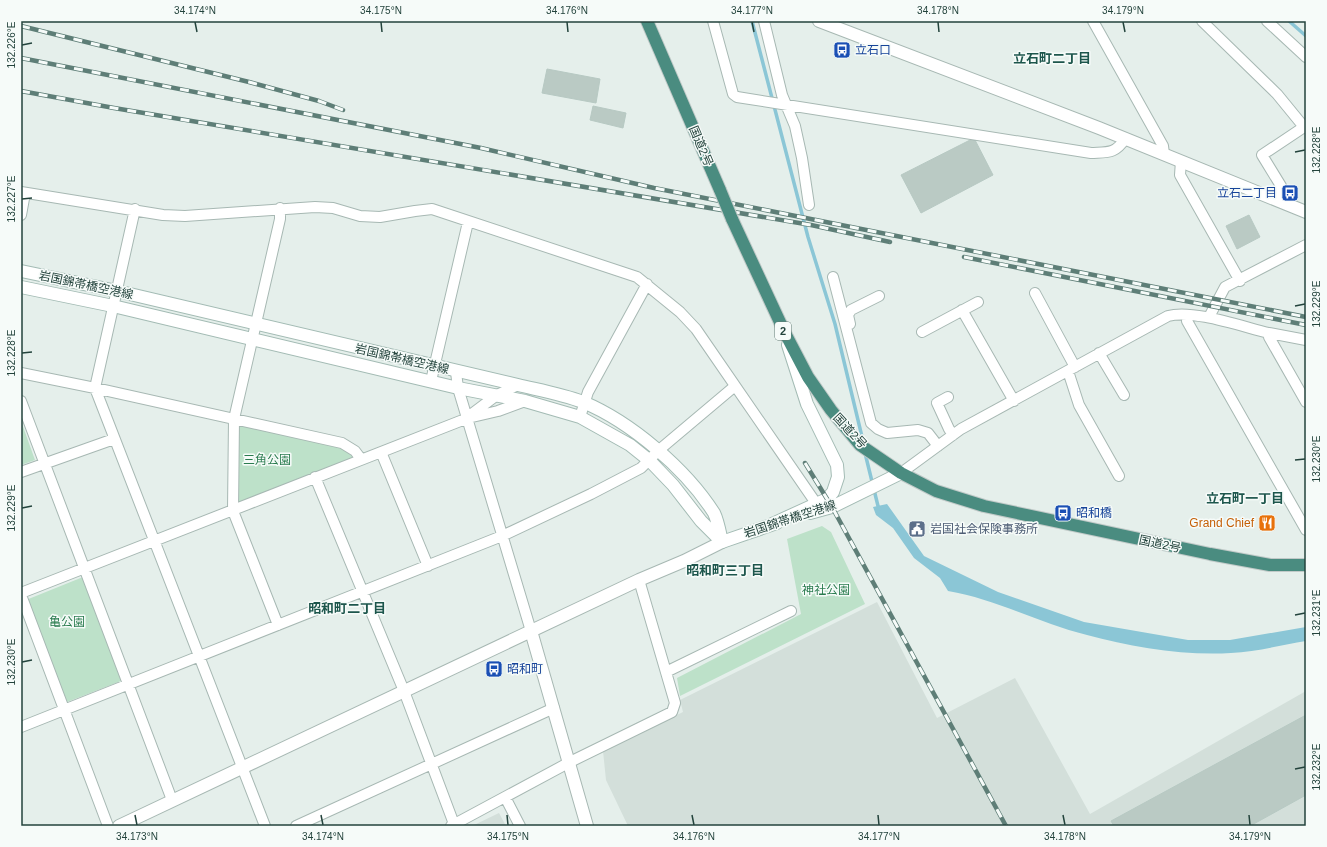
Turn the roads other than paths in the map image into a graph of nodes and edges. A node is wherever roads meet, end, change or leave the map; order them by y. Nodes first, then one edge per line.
1 (647, 21) edge
2 (712, 21) edge
3 (764, 21) edge
4 (819, 21) edge
5 (1093, 21) edge
6 (1202, 21) edge
7 (1267, 21) edge
8 (1306, 57) edge
9 (782, 104) junction
10 (1125, 139) junction
11 (1164, 154) junction
12 (1180, 161) junction
13 (23, 192) edge
14 (1276, 200) junction
15 (809, 205) dead end
16 (280, 208) junction
17 (135, 209) junction
18 (1306, 212) edge
19 (21, 215) edge
20 (468, 222) junction
21 (1306, 245) edge
22 (21, 271) edge
23 (834, 277) dead end
24 (1240, 281) junction
25 (647, 284) junction
26 (21, 286) edge
27 (117, 291) junction
28 (1035, 293) dead end
29 (879, 296) dead end
30 (978, 302) dead end
31 (113, 306) junction
32 (962, 310) junction
33 (1188, 315) junction
34 (1209, 317) junction
35 (256, 324) junction
36 (922, 332) dead end
37 (785, 333) junction
38 (1269, 334) junction
39 (252, 339) junction
40 (850, 339) junction
41 (1306, 340) edge
42 (1099, 353) junction
43 (434, 367) junction
44 (1071, 369) junction
45 (456, 372) junction
46 (21, 373) edge
47 (431, 381) junction
48 (518, 385) junction
49 (736, 386) junction
50 (95, 388) junction
51 (458, 388) junction
52 (497, 395) junction
53 (1124, 395) dead end
54 (948, 396) dead end
55 (21, 401) edge
56 (525, 401) junction
57 (1014, 401) junction
58 (1306, 402) edge
59 (584, 403) junction
60 (580, 417) junction
61 (468, 418) junction
62 (234, 419) junction
63 (953, 435) junction
64 (114, 439) junction
65 (938, 446) junction
66 (659, 450) junction
67 (381, 452) junction
68 (361, 459) junction
69 (650, 461) junction
70 (45, 464) junction
71 (21, 472) edge
72 (901, 473) junction
73 (1119, 476) dead end
74 (315, 477) junction
75 (818, 507) junction
76 (233, 511) junction
77 (1306, 530) edge
78 (502, 536) junction
79 (155, 541) junction
80 (722, 542) junction
81 (1306, 565) edge
82 (428, 566) junction
83 (84, 568) junction
84 (639, 580) junction
85 (363, 592) junction
86 (21, 594) edge
87 (791, 611) dead end
88 (278, 625) junction
89 (531, 631) junction
90 (200, 655) junction
91 (666, 672) junction
92 (128, 685) junction
93 (404, 691) junction
94 (554, 708) junction
95 (65, 711) junction
96 (21, 727) edge
97 (570, 762) junction
98 (432, 763) junction
99 (242, 768) junction
100 (505, 797) junction
101 (172, 800) junction
102 (452, 825) edge
103 (108, 826) edge
104 (119, 826) edge
105 (265, 826) edge
106 (296, 826) edge
107 (520, 826) edge
108 (587, 826) edge

1 - 37 highway, 国道2号 / 2, bridge
2 - 9 street
3 - 9 street
4 - 10 main road
5 - 11 street
6 - 14 street
7 - 8 street
9 - 10 street
9 - 15 street
10 - 11 main road
11 - 12 main road
12 - 14 main road
12 - 24 street
13 - 17 street
13 - 19 street
14 - 18 main road
16 - 17 street
16 - 20 street
16 - 35 street
17 - 27 street
20 - 25 street
20 - 43 street
21 - 24 street
22 - 27 main road, 岩国錦帯橋空港線
23 - 40 street
24 - 34 street
25 - 49 street
25 - 59 street
26 - 31 main road, 岩国錦帯橋空港線
27 - 31 street
27 - 35 main road, 岩国錦帯橋空港線
28 - 44 street
29 - 40 street
30 - 32 street
31 - 39 main road, 岩国錦帯橋空港線
31 - 50 street
32 - 36 street
32 - 57 street
33 - 34 street
33 - 42 street
33 - 77 street
34 - 38 street
35 - 39 street
35 - 43 main road, 岩国錦帯橋空港線
37 - 72 highway, 国道2号 / 2
37 - 75 main road
38 - 41 street
38 - 58 street
39 - 47 main road, 岩国錦帯橋空港線
39 - 62 street
40 - 65 street
42 - 44 street
42 - 53 street
43 - 45 main road, 岩国錦帯橋空港線
43 - 47 street
44 - 57 street
44 - 73 street
45 - 48 main road, 岩国錦帯橋空港線
45 - 51 street
46 - 50 street
47 - 51 main road, 岩国錦帯橋空港線
48 - 52 street
48 - 59 main road, 岩国錦帯橋空港線
49 - 66 street
49 - 75 street
50 - 62 street
50 - 64 street
51 - 52 main road, 岩国錦帯橋空港線
51 - 61 street
52 - 56 main road, 岩国錦帯橋空港線
52 - 61 street
54 - 63 street
55 - 70 street
56 - 60 main road, 岩国錦帯橋空港線
56 - 61 street
57 - 63 street
59 - 60 street
59 - 66 main road, 岩国錦帯橋空港線
60 - 69 main road, 岩国錦帯橋空港線
61 - 67 street
61 - 78 street
62 - 68 street
62 - 76 street
63 - 65 street
64 - 70 street
64 - 79 street
65 - 72 street
66 - 69 street
66 - 80 main road, 岩国錦帯橋空港線
67 - 68 street
67 - 82 street
68 - 74 street
69 - 78 street
69 - 80 main road, 岩国錦帯橋空港線
70 - 71 street
70 - 83 street
72 - 75 main road, 岩国錦帯橋空港線
72 - 81 highway, 国道2号 / 2
74 - 76 street
74 - 85 street
75 - 80 main road, 岩国錦帯橋空港線
76 - 79 street
76 - 88 street
78 - 82 street
78 - 89 street
79 - 83 street
79 - 90 street
80 - 84 main road
82 - 85 street
83 - 86 street
83 - 92 street
84 - 89 main road
84 - 91 street
85 - 88 street
85 - 93 street
86 - 95 street
87 - 91 street
88 - 90 street
89 - 93 main road
89 - 94 main road
90 - 92 street
90 - 99 street
91 - 97 street
92 - 95 street
92 - 101 street
93 - 98 street
93 - 99 main road
94 - 97 main road
94 - 98 street
95 - 96 street
95 - 103 street
97 - 100 street
97 - 108 main road
98 - 102 street
98 - 106 street
99 - 101 main road
99 - 105 street
100 - 102 street
100 - 107 street
101 - 104 main road

